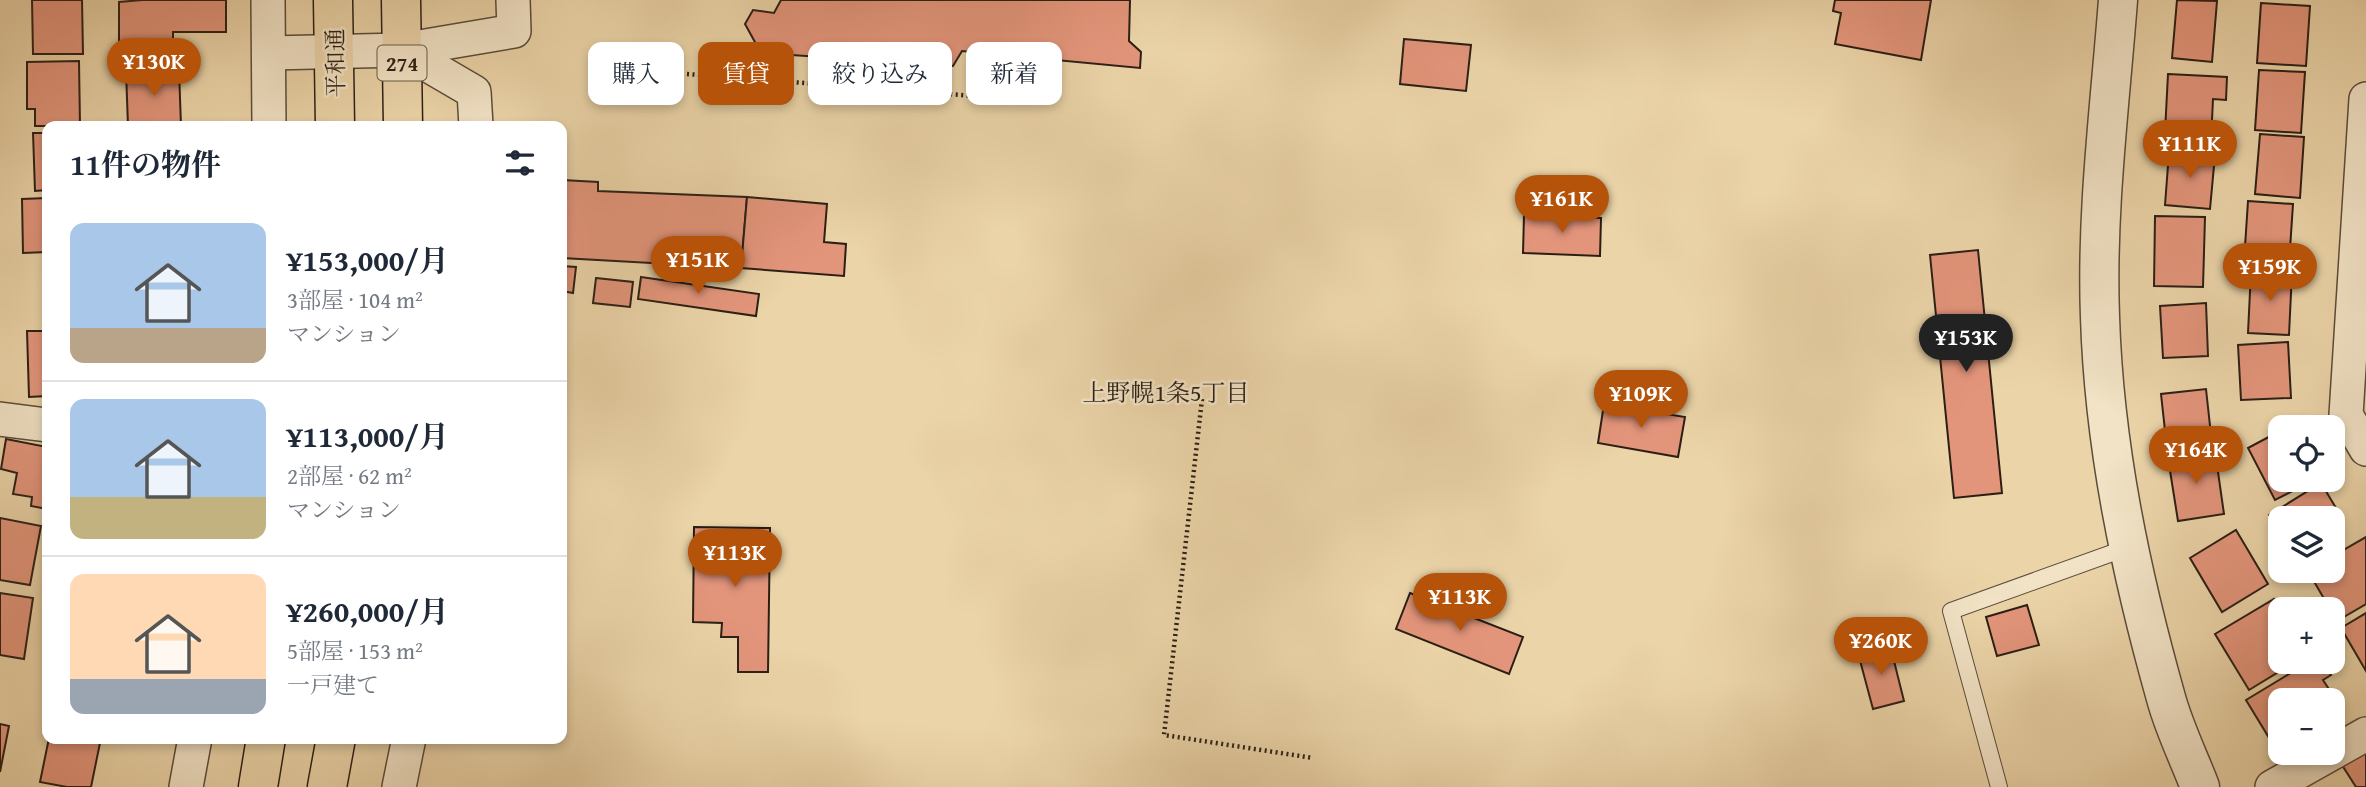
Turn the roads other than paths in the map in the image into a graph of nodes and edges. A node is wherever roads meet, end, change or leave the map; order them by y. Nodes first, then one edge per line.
1 (268, 0) edge
2 (333, 0) edge
3 (401, 0) edge
4 (513, 0) edge
5 (2118, 0) edge
6 (402, 50) junction
7 (335, 51) junction
8 (270, 53) junction
9 (2366, 99) edge
10 (269, 121) edge
11 (335, 121) edge
12 (403, 121) edge
13 (476, 121) edge
14 (0, 419) edge
15 (42, 424) edge
16 (2366, 449) edge
17 (2130, 546) junction
18 (2366, 734) edge
19 (194, 744) edge
20 (265, 744) edge
21 (335, 744) edge
22 (408, 744) edge
23 (186, 787) edge
24 (258, 787) edge
25 (327, 787) edge
26 (399, 787) edge
27 (1998, 787) edge
28 (2200, 787) edge
29 (2272, 787) edge

1 - 8 street
2 - 7 highway, 平和通
3 - 6 highway, 274
4 - 6 street
5 - 17 street
6 - 7 street
6 - 12 highway, 274
6 - 13 street
7 - 8 street
7 - 11 highway, 平和通
8 - 10 street
9 - 16 street
14 - 15 street
17 - 27 lane
17 - 28 street
18 - 29 street
19 - 23 street
20 - 24 highway
21 - 25 highway
22 - 26 street

